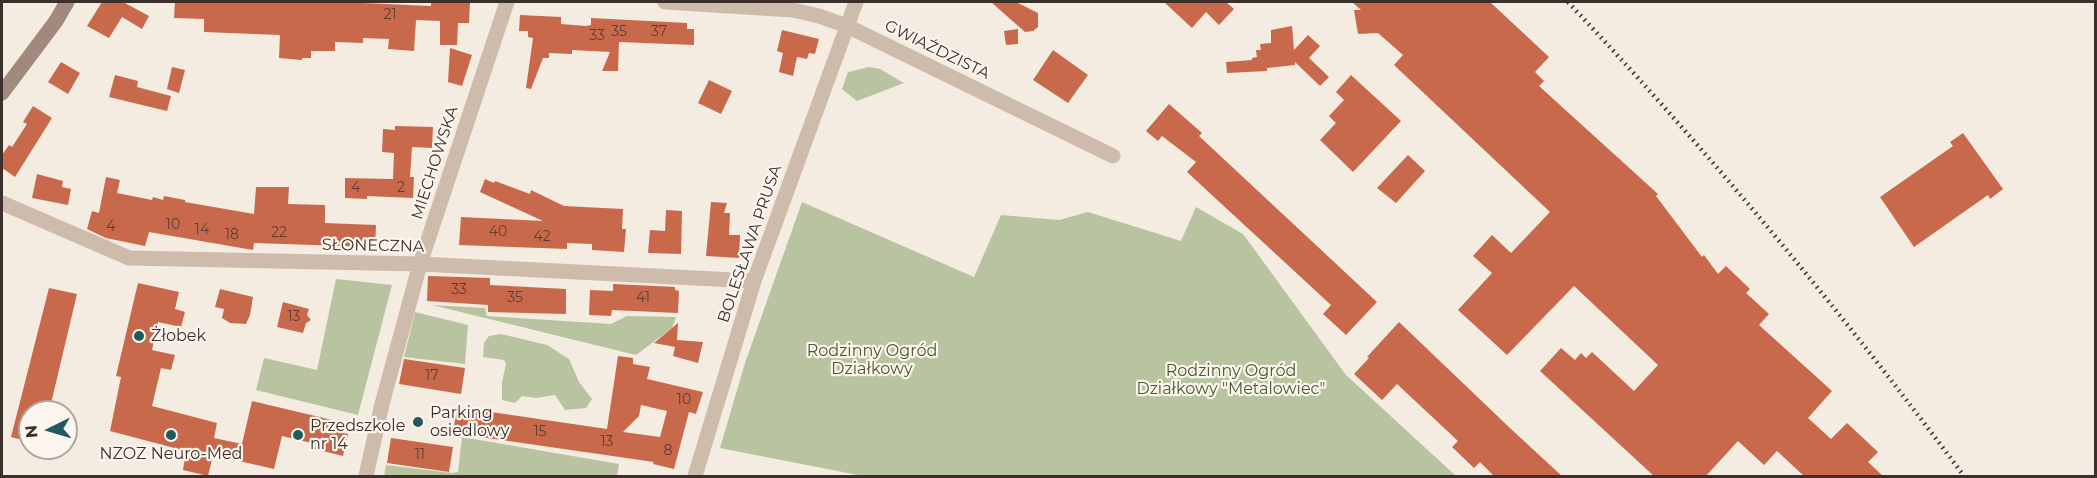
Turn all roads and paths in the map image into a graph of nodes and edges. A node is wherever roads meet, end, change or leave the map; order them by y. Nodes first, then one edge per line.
1 (67, 2) edge
2 (507, 2) edge
3 (665, 2) edge
4 (856, 2) edge
5 (847, 26) junction
6 (2, 93) edge
7 (1113, 156) dead end
8 (2, 203) edge
9 (420, 264) junction
10 (754, 281) junction
11 (366, 477) edge
12 (695, 477) edge

1 - 6 main road
2 - 9 street, MIECHOWSKA
3 - 5 street, GWIAŹDZISTA
4 - 5 street, BOLESŁAWA PRUSA
5 - 7 street, GWIAŹDZISTA
5 - 10 street, BOLESŁAWA PRUSA
8 - 9 street, SŁONECZNA
9 - 10 street, SŁONECZNA
9 - 11 street, MIECHOWSKA
10 - 12 street, BOLESŁAWA PRUSA

